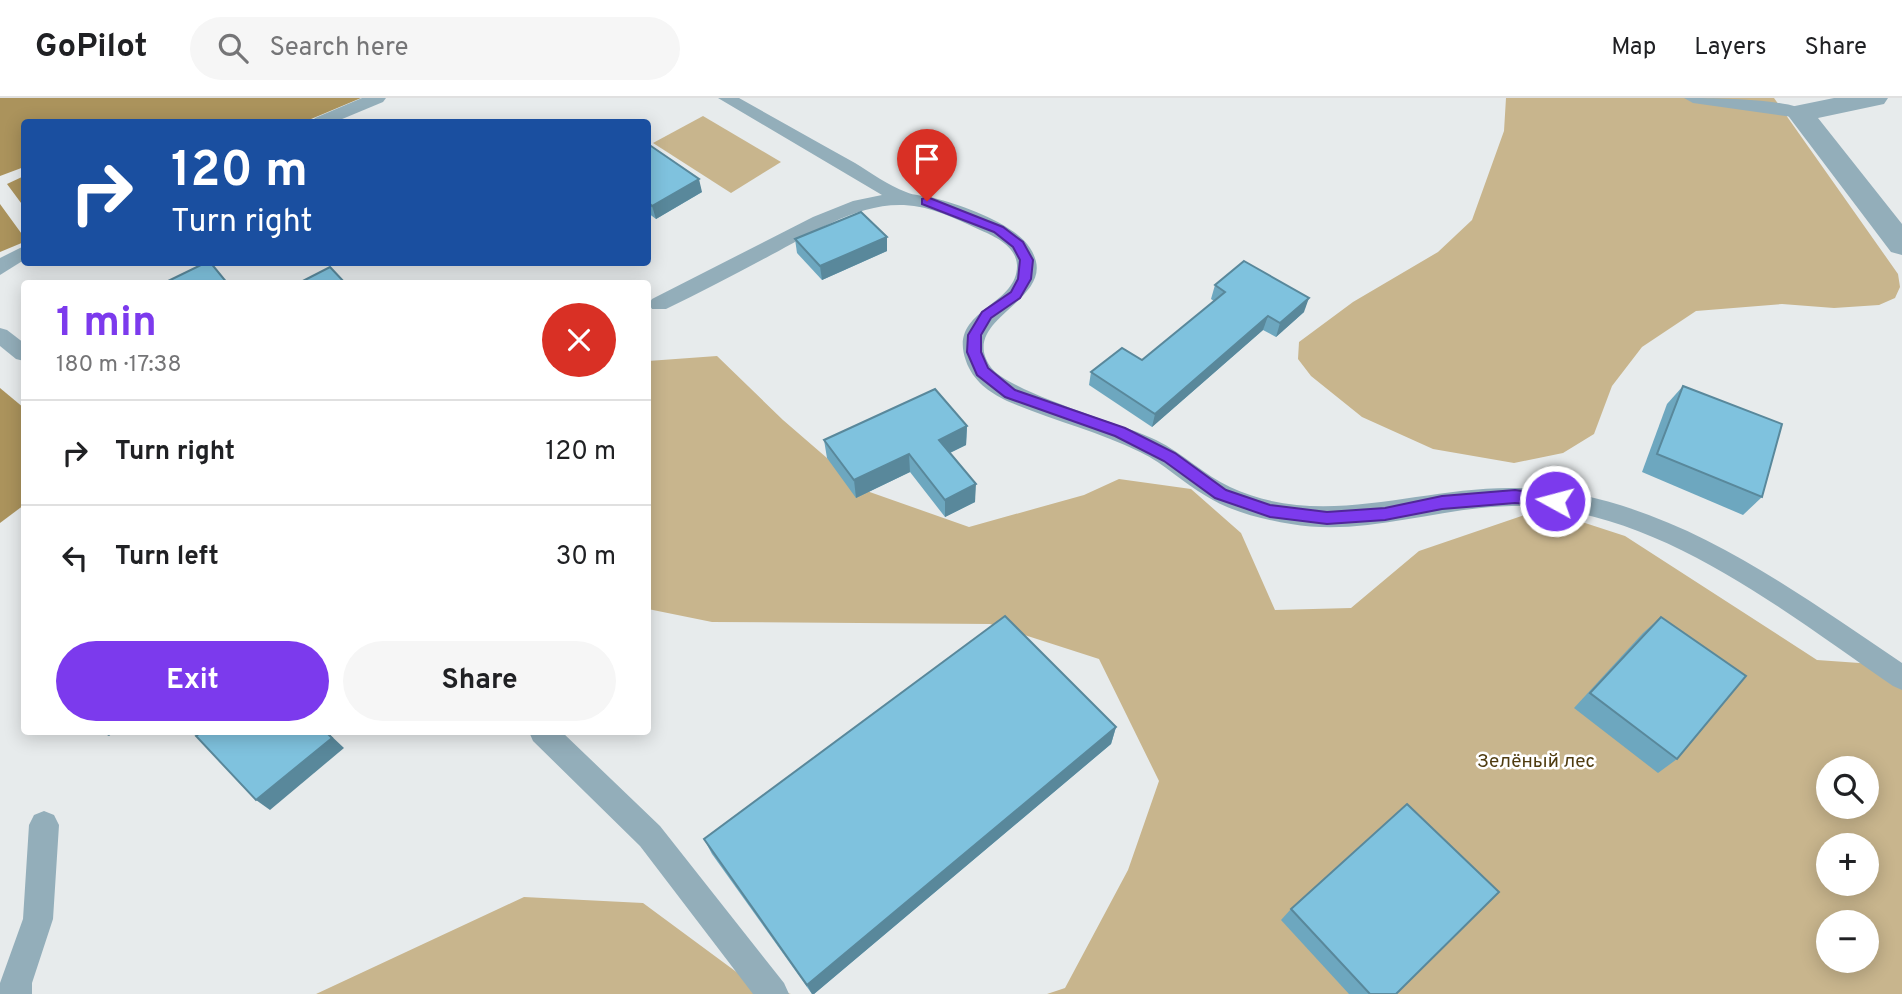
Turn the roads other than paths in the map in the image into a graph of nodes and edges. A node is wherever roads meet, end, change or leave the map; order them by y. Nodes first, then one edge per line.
1 (377, 98) edge
2 (727, 98) edge
3 (1693, 98) edge
4 (1875, 98) edge
5 (1794, 106) edge
6 (328, 119) edge
7 (902, 198) junction
8 (1902, 245) edge
9 (21, 254) edge
10 (0, 268) edge
11 (659, 304) dead end
12 (0, 335) edge
13 (21, 352) edge
14 (1902, 677) edge
15 (546, 735) edge
16 (44, 824) dead end
17 (16, 994) edge
18 (774, 994) edge

1 - 6 lane
2 - 7 lane
3 - 5 lane
4 - 5 street
5 - 8 street
7 - 11 lane
7 - 14 lane
9 - 10 lane
12 - 13 lane
15 - 18 lane
16 - 17 lane

